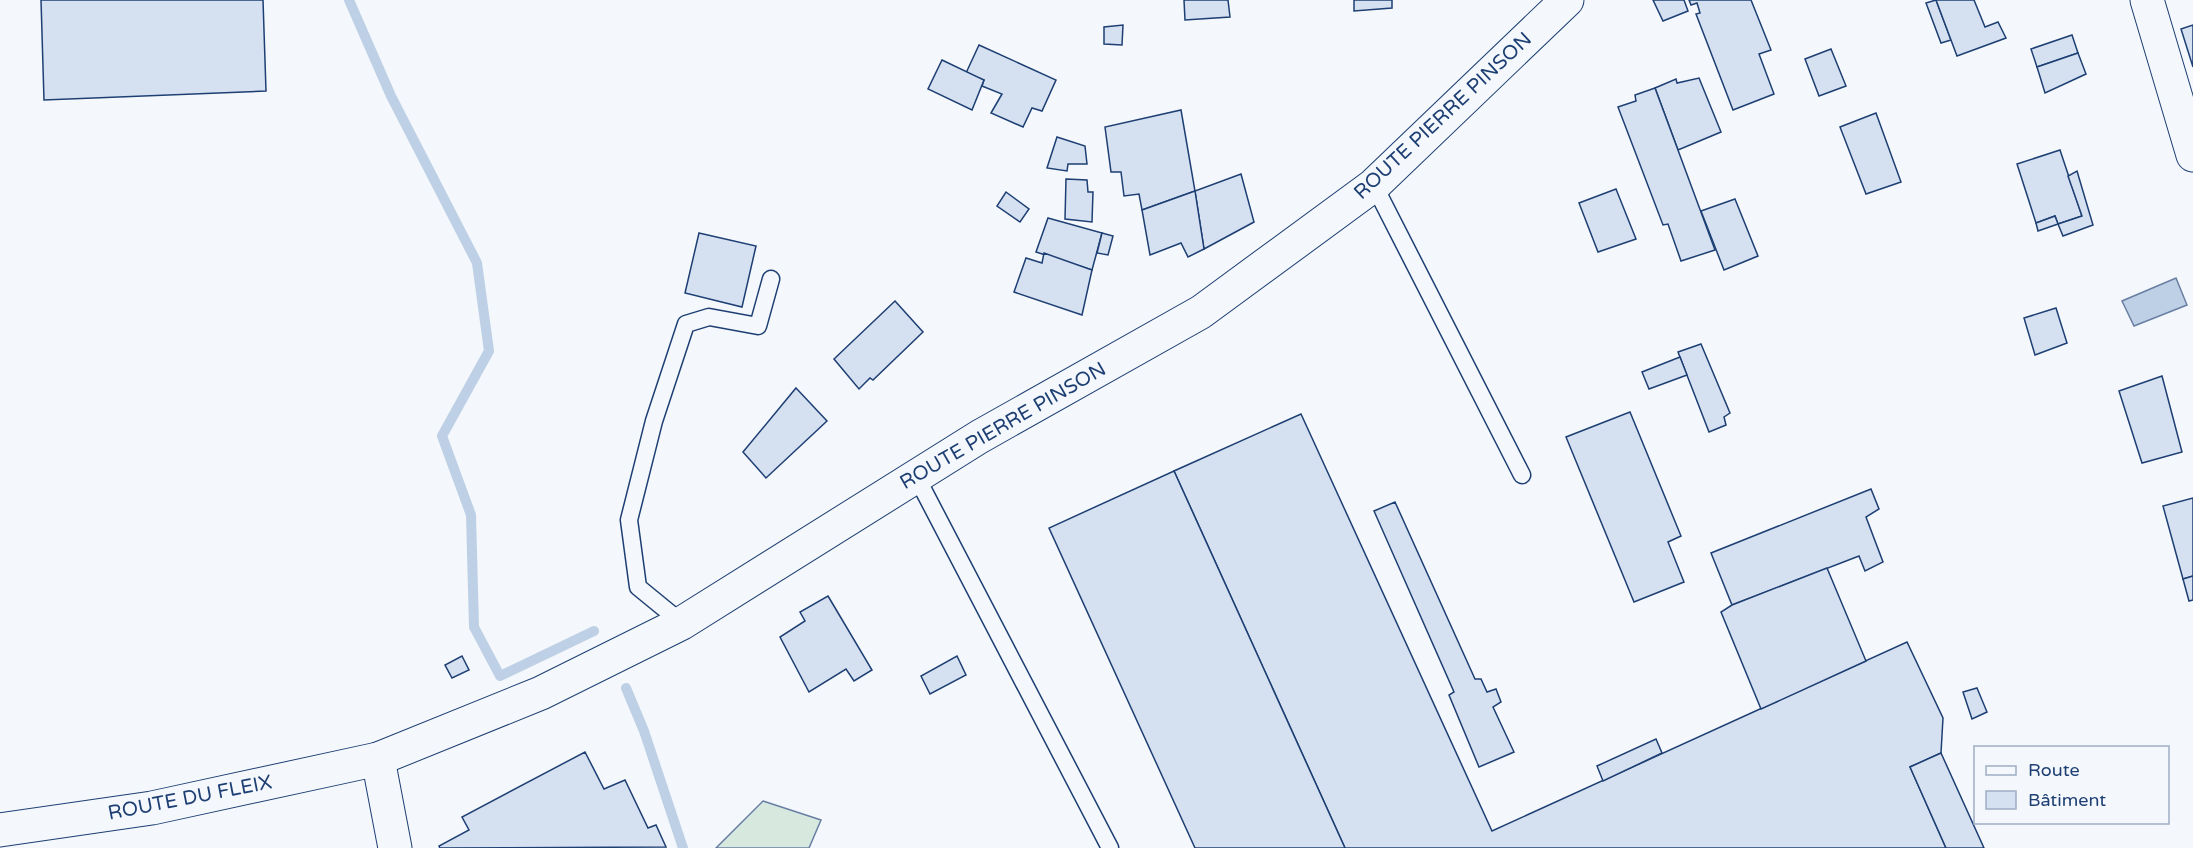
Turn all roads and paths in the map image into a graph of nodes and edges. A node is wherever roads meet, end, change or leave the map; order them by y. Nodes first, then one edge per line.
1 (1567, 0) edge
2 (2147, 0) edge
3 (2193, 155) edge
4 (1374, 185) junction
5 (771, 279) dead end
6 (1522, 475) dead end
7 (916, 476) junction
8 (682, 623) junction
9 (378, 759) junction
10 (0, 830) edge
11 (394, 848) edge
12 (1110, 848) edge

1 - 4 main road, ROUTE PIERRE PINSON
2 - 3 main road
4 - 6 lane
4 - 7 main road, ROUTE PIERRE PINSON
5 - 8 lane
7 - 8 main road, ROUTE PIERRE PINSON
7 - 12 lane
8 - 9 main road, ROUTE PIERRE PINSON
9 - 10 main road, ROUTE DU FLEIX
9 - 11 main road

